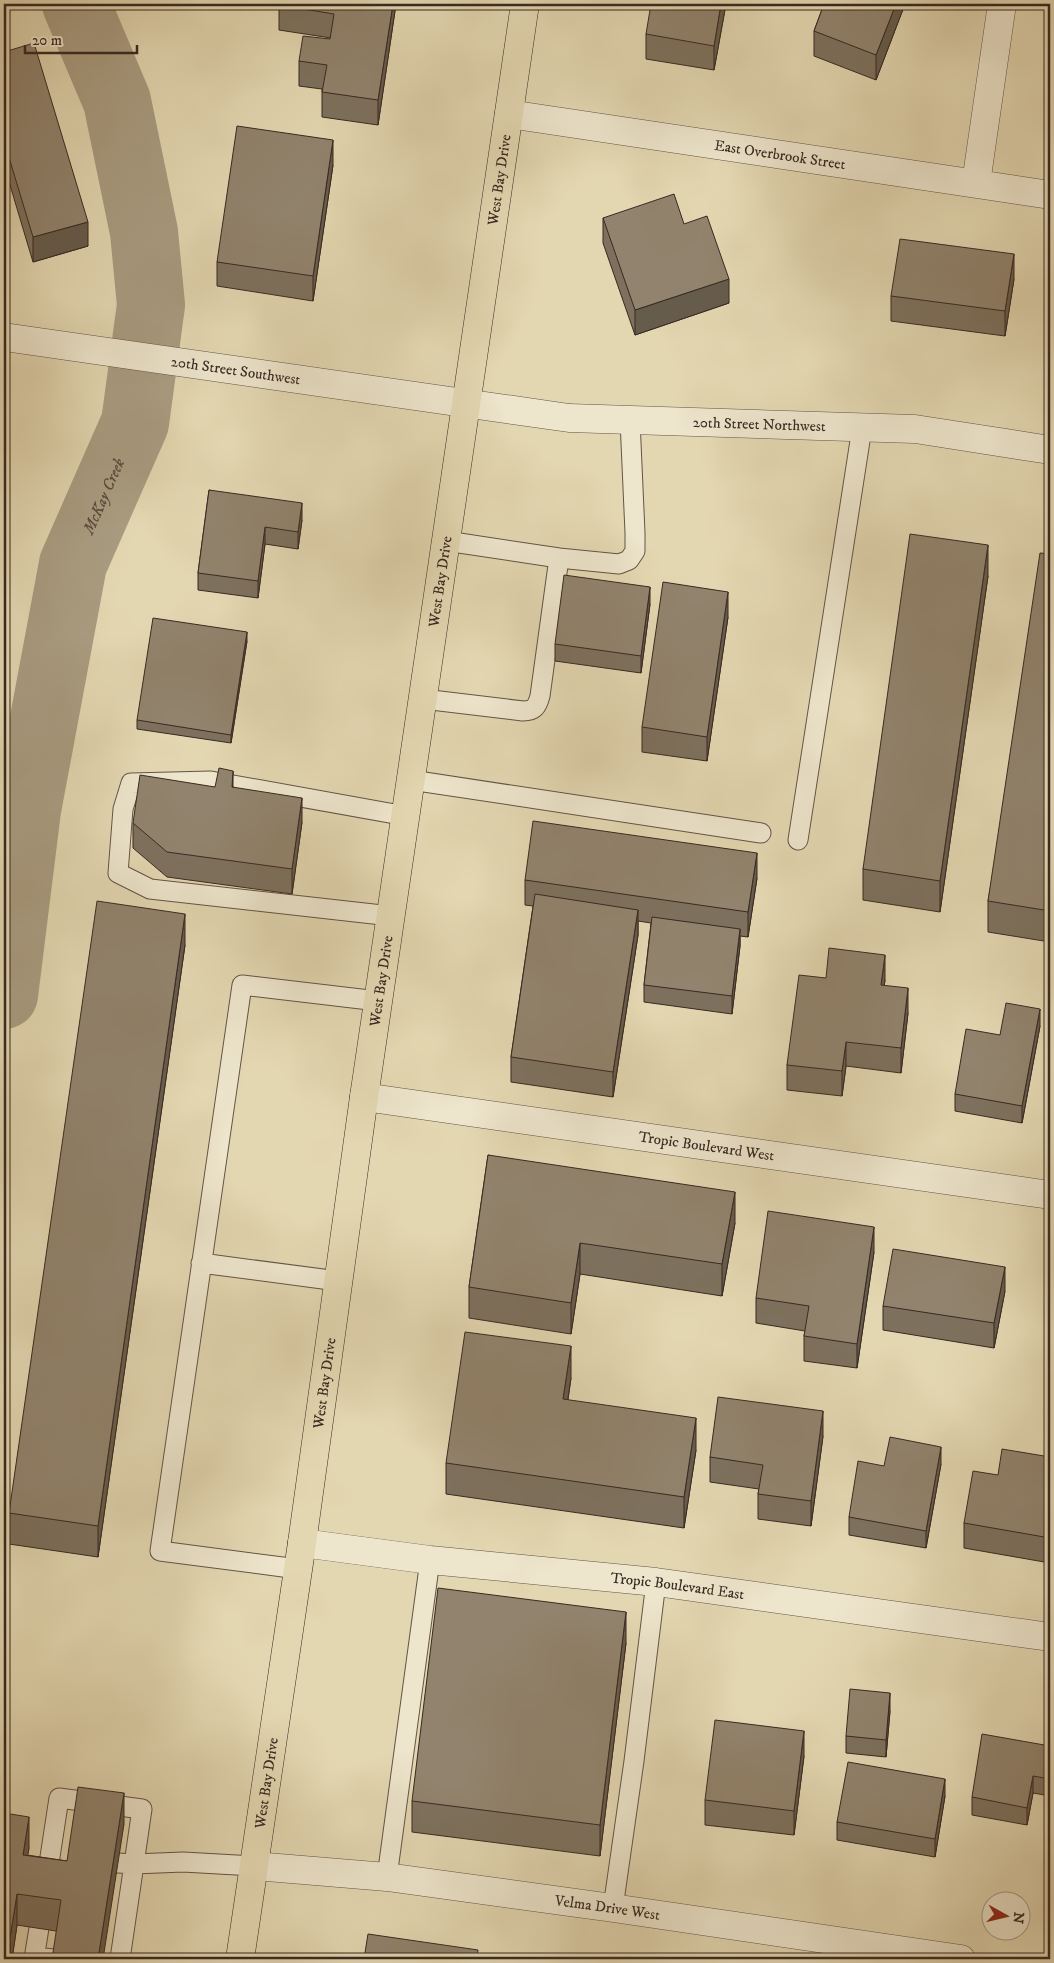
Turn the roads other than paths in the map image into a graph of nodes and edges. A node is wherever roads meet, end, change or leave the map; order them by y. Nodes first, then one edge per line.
1 (525, 4) edge
2 (1002, 4) edge
3 (509, 114) junction
4 (976, 183) junction
5 (1050, 195) edge
6 (4, 337) edge
7 (467, 403) junction
8 (630, 420) junction
9 (862, 428) junction
10 (1050, 450) edge
11 (446, 540) junction
12 (559, 558) junction
13 (423, 699) junction
14 (411, 780) junction
15 (406, 816) junction
16 (761, 833) dead end
17 (798, 840) dead end
18 (391, 916) junction
19 (378, 1001) junction
20 (364, 1097) junction
21 (1050, 1195) edge
22 (201, 1263) junction
23 (338, 1282) junction
24 (302, 1543) junction
25 (430, 1560) junction
26 (298, 1569) junction
27 (656, 1582) junction
28 (1050, 1637) edge
29 (126, 1864) junction
30 (254, 1866) junction
31 (387, 1878) junction
32 (45, 1890) edge
33 (613, 1908) junction
34 (39, 1928) edge
35 (41, 1958) edge
36 (120, 1959) edge
37 (240, 1959) edge
38 (961, 1959) edge

1 - 3 main road, West Bay Drive
2 - 4 street
3 - 4 street, East Overbrook Street
3 - 7 main road, West Bay Drive
4 - 5 street, East Overbrook Street
6 - 7 street, 20th Street Southwest
7 - 8 street, 20th Street Northwest
7 - 11 main road, West Bay Drive
8 - 9 street, 20th Street Northwest
8 - 12 lane
9 - 10 street, 20th Street Northwest
9 - 17 lane
11 - 12 lane
11 - 13 main road, West Bay Drive
12 - 13 lane
13 - 14 main road, West Bay Drive
14 - 15 main road, West Bay Drive
14 - 16 lane
15 - 18 main road, West Bay Drive
15 - 18 lane
18 - 19 main road, West Bay Drive
19 - 20 main road, West Bay Drive
19 - 22 lane
20 - 21 street, Tropic Boulevard West
20 - 23 main road, West Bay Drive
22 - 23 lane
22 - 26 lane
23 - 24 main road, West Bay Drive
24 - 25 street, Tropic Boulevard East
24 - 26 main road, West Bay Drive
25 - 27 street, Tropic Boulevard East
25 - 31 lane
26 - 30 main road, West Bay Drive
27 - 28 street, Tropic Boulevard East
27 - 33 lane
29 - 30 lane
29 - 32 lane
29 - 36 lane
30 - 31 street, Velma Drive West
30 - 37 main road, West Bay Drive
31 - 33 street, Velma Drive West
33 - 38 street, Velma Drive West
34 - 35 lane

